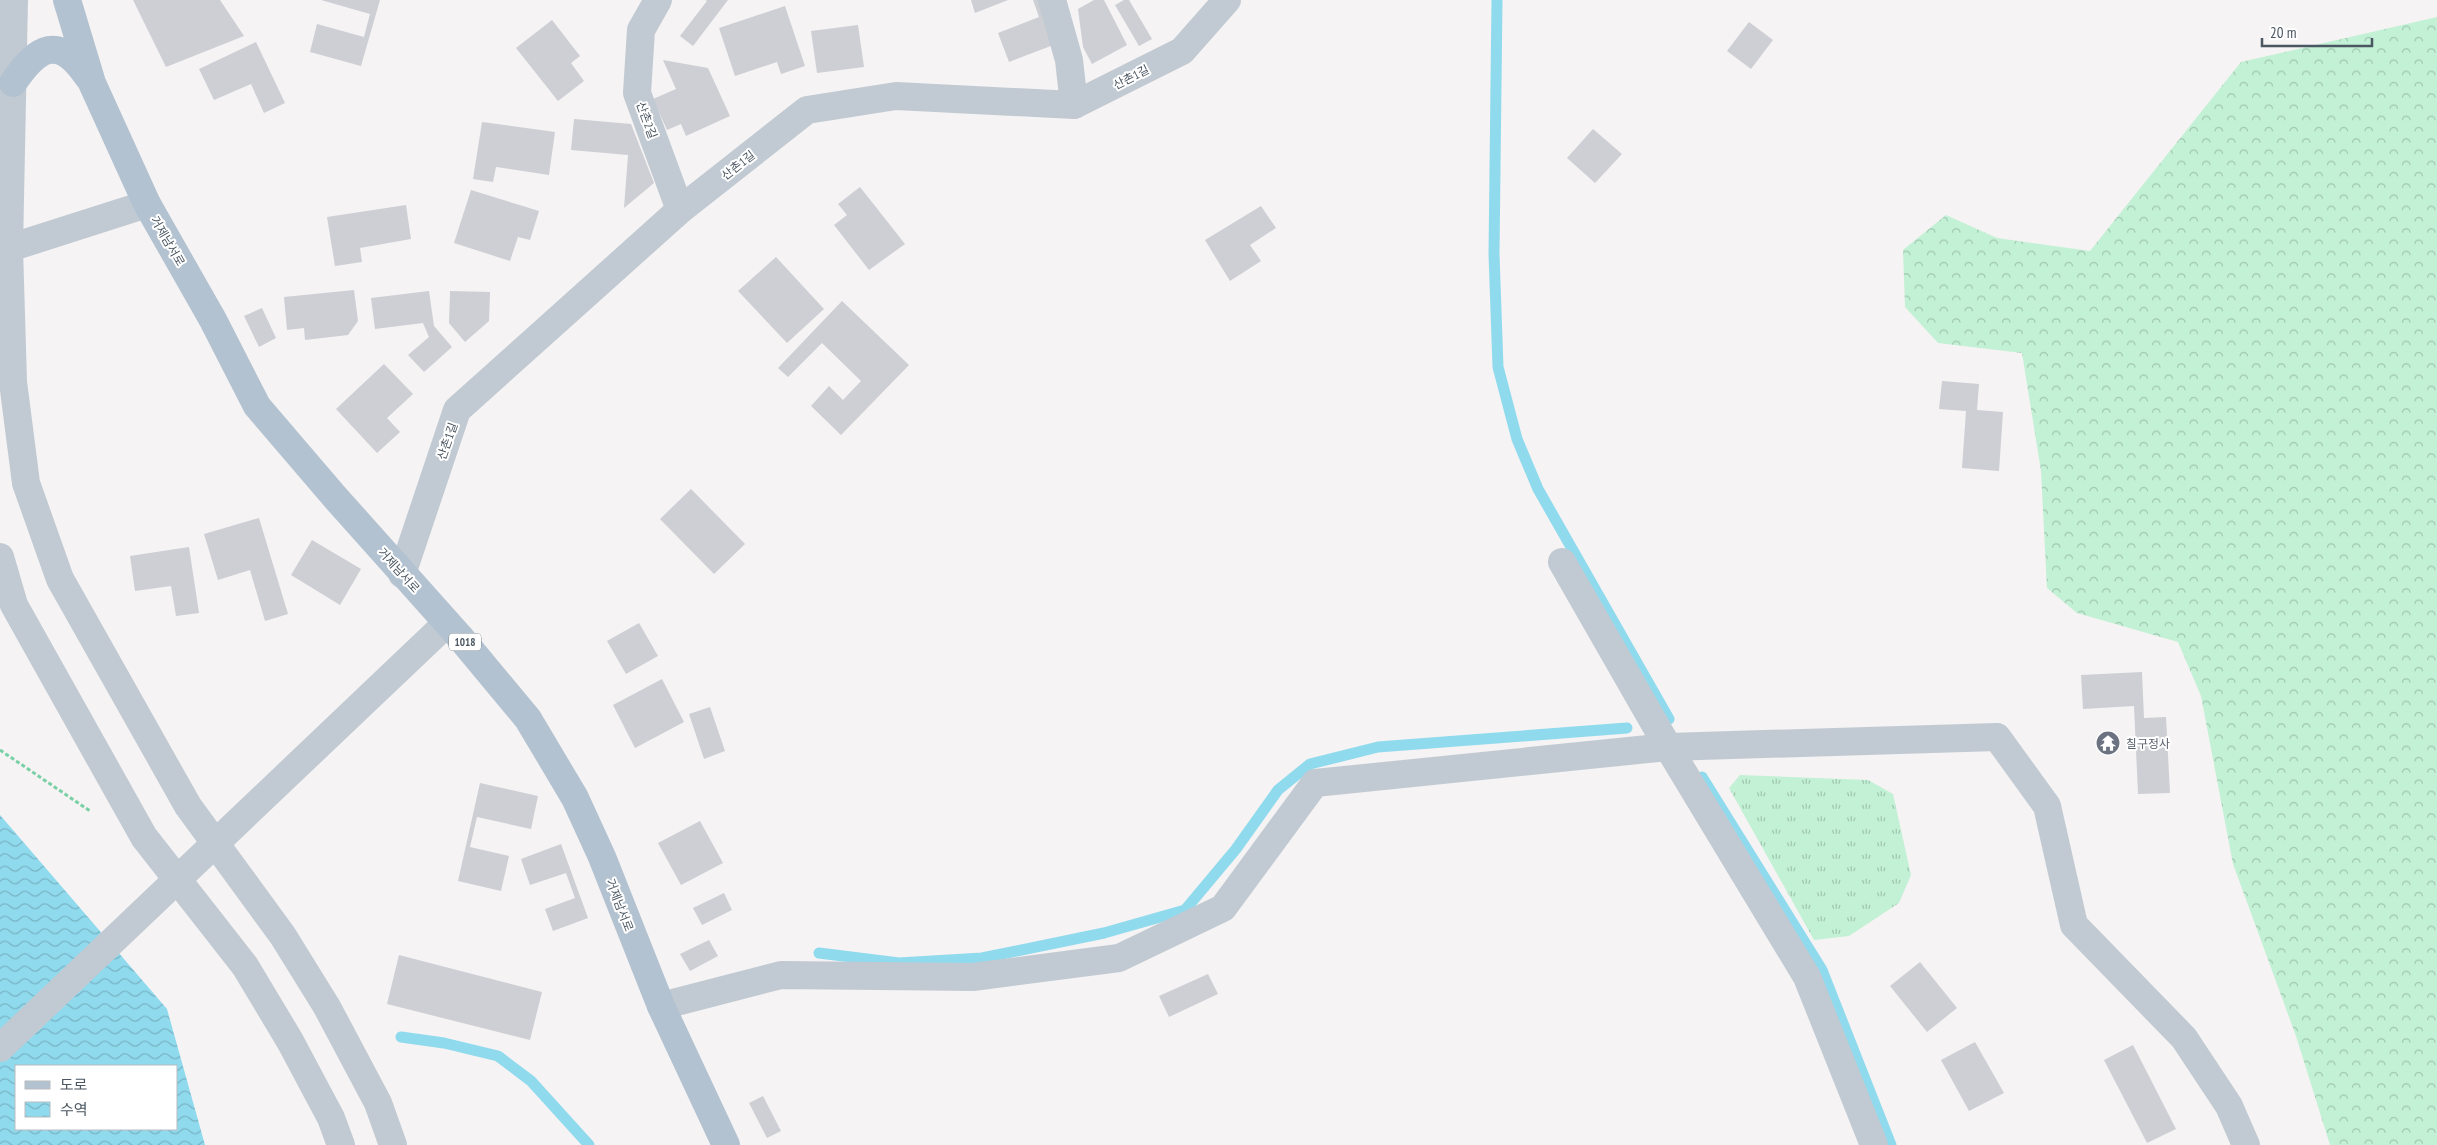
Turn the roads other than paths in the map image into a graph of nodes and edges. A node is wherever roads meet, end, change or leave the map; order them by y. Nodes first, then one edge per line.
1 (14, 0) edge
2 (67, 0) edge
3 (658, 0) edge
4 (1052, 0) edge
5 (1227, 0) edge
6 (13, 83) junction
7 (92, 83) junction
8 (1074, 105) junction
9 (141, 193) junction
10 (680, 210) junction
11 (5, 249) edge
12 (0, 557) edge
13 (1562, 562) dead end
14 (402, 574) junction
15 (447, 623) junction
16 (1668, 747) junction
17 (216, 844) junction
18 (176, 881) junction
19 (661, 1006) junction
20 (0, 1048) edge
21 (341, 1145) edge
22 (393, 1145) edge
23 (726, 1145) edge
24 (1874, 1145) edge
25 (2246, 1145) edge

1 - 6 street
2 - 7 main road, 거제남서로
3 - 10 street, 산촌2길
4 - 8 street
5 - 8 street, 산촌1길
6 - 7 main road
6 - 11 street
7 - 9 main road, 거제남서로
8 - 10 street, 산촌1길
9 - 11 street
9 - 14 main road, 거제남서로 / 1018
10 - 14 street, 산촌1길
11 - 17 street
12 - 18 street
13 - 16 street
14 - 15 main road, 거제남서로 / 1018
15 - 17 street
15 - 19 main road, 거제남서로 / 1018
16 - 19 street
16 - 24 street
16 - 25 street
17 - 18 street
17 - 22 street
18 - 20 street
18 - 21 street
19 - 23 main road, 거제남서로 / 1018

